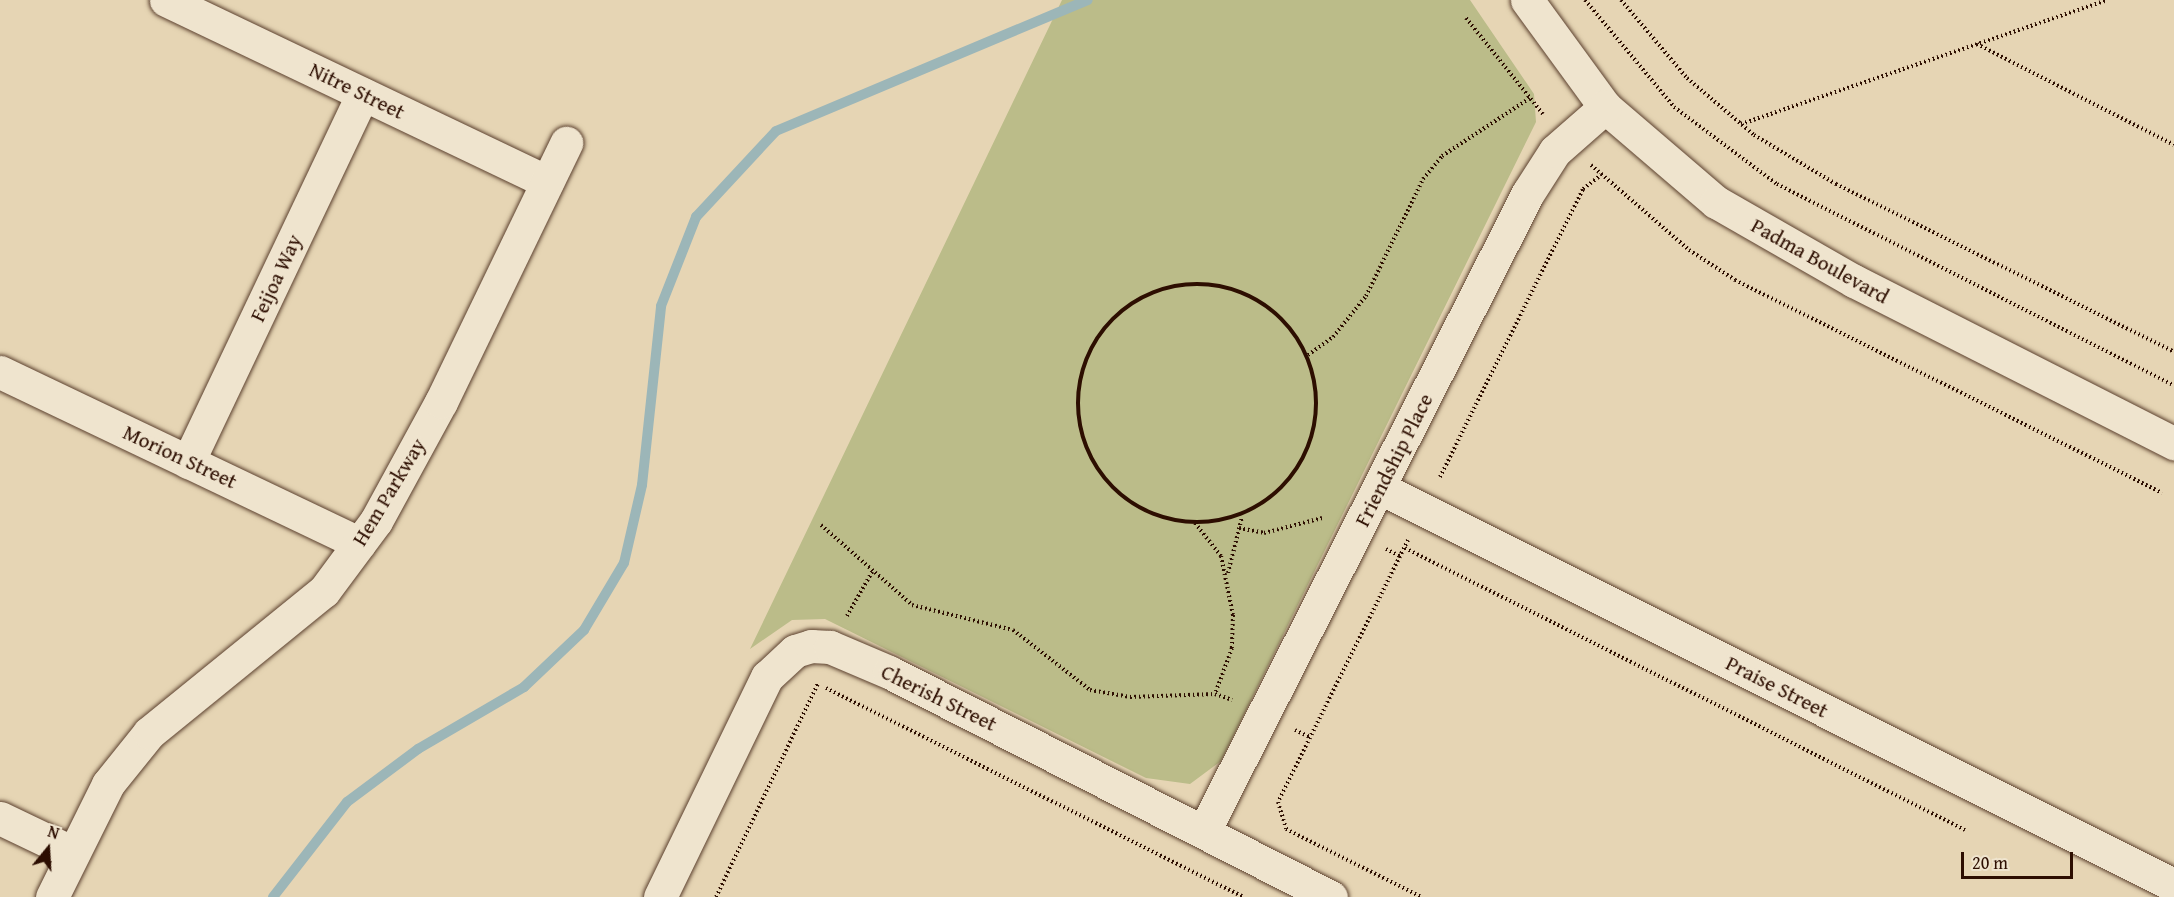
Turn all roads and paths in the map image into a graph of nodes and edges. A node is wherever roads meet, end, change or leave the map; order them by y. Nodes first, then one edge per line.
1 (166, 0) edge
2 (1527, 0) edge
3 (1585, 0) edge
4 (1621, 0) edge
5 (2107, 0) edge
6 (1977, 44) junction
7 (363, 94) junction
8 (1530, 98) dead end
9 (1605, 107) junction
10 (1741, 124) junction
11 (566, 143) dead end
12 (2174, 145) edge
13 (1601, 175) dead end
14 (547, 182) junction
15 (2174, 352) edge
16 (1308, 355) junction
17 (0, 372) edge
18 (2174, 385) edge
19 (2174, 443) edge
20 (188, 462) junction
21 (1380, 488) junction
22 (1423, 510) junction
23 (1242, 516) junction
24 (1195, 523) junction
25 (821, 525) dead end
26 (359, 543) junction
27 (1405, 548) junction
28 (872, 572) junction
29 (1228, 574) junction
30 (830, 647) junction
31 (818, 683) junction
32 (1215, 694) junction
33 (1264, 714) junction
34 (1310, 737) junction
35 (0, 818) edge
36 (1965, 830) dead end
37 (1204, 831) junction
38 (73, 853) junction
39 (2174, 885) edge
40 (52, 897) edge
41 (660, 897) edge
42 (716, 897) edge
43 (1243, 897) edge
44 (1332, 897) edge
45 (1421, 897) edge

1 - 7 street, Nitre Street
2 - 9 street, Padma Boulevard
3 - 18 path
4 - 10 path
5 - 6 path
6 - 10 path
6 - 12 path
7 - 14 street, Nitre Street
7 - 20 street, Feijoa Way
8 - 16 path
9 - 19 street, Padma Boulevard
9 - 21 street, Friendship Place
10 - 15 path
11 - 14 street, Hem Parkway
13 - 22 path
14 - 26 street, Hem Parkway
16 - 23 path
16 - 24 path
17 - 20 street, Morion Street
20 - 26 street, Morion Street
21 - 22 street, Praise Street
21 - 33 street, Friendship Place
22 - 27 path
22 - 39 street, Praise Street
23 - 24 path
23 - 29 path
24 - 29 path
25 - 28 path
26 - 38 street, Hem Parkway
27 - 34 path
27 - 36 path
28 - 30 path
28 - 32 path
29 - 32 path
30 - 31 path
30 - 37 street, Cherish Street
30 - 41 street
31 - 42 path
31 - 43 path
32 - 33 path
33 - 34 path
33 - 37 street, Friendship Place
34 - 45 path
35 - 38 street
37 - 44 street, Cherish Street
38 - 40 street, Hem Parkway

